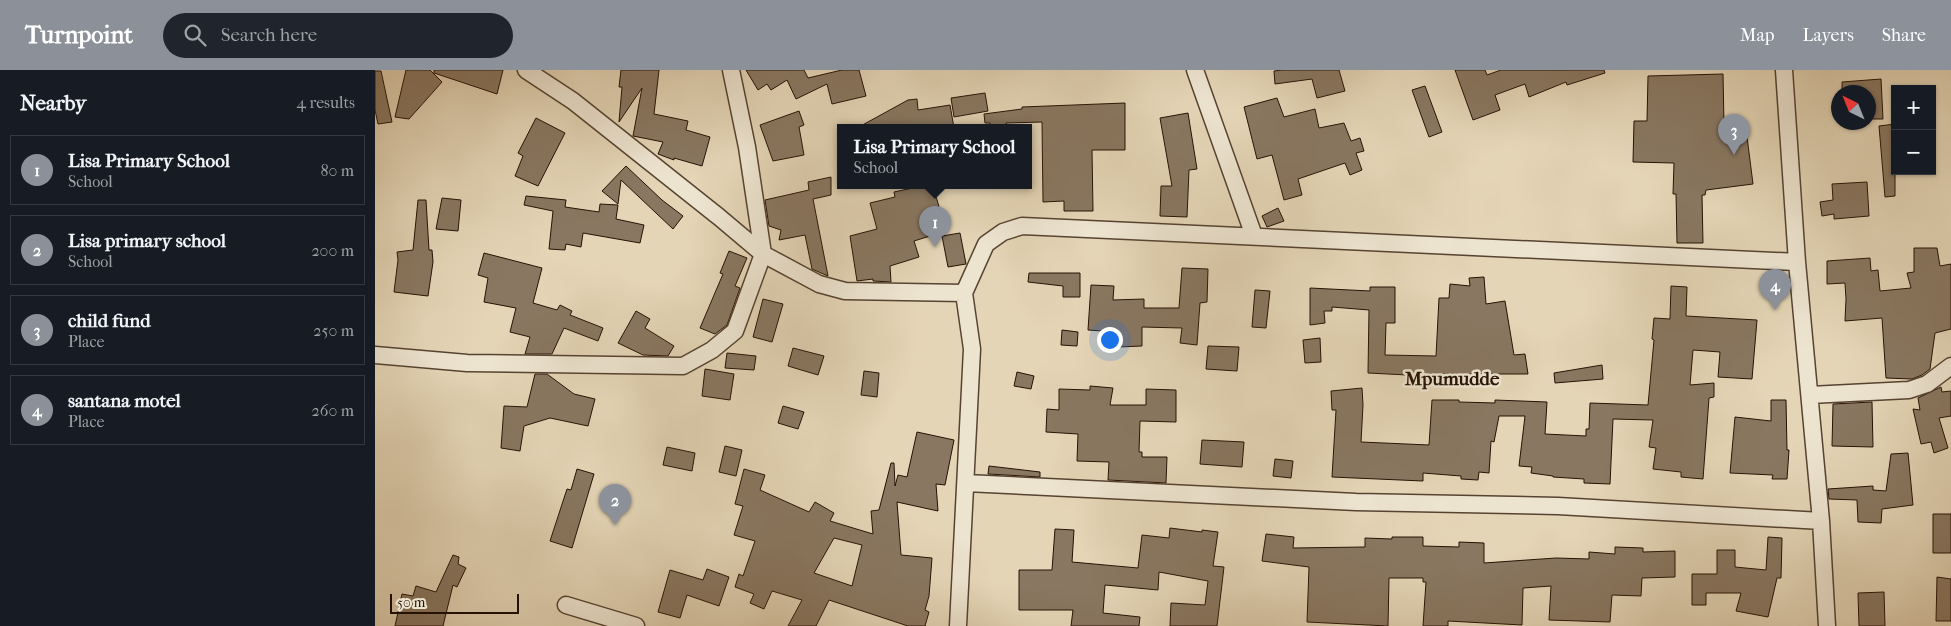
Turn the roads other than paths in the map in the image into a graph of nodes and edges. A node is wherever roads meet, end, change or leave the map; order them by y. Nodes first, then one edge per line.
1 (526, 70) edge
2 (731, 70) edge
3 (1195, 70) edge
4 (1784, 70) edge
5 (1254, 236) junction
6 (763, 254) junction
7 (1797, 262) junction
8 (964, 293) junction
9 (375, 355) edge
10 (1951, 366) edge
11 (1809, 395) junction
12 (965, 483) junction
13 (1821, 521) junction
14 (566, 605) dead end
15 (636, 626) edge
16 (958, 626) edge
17 (1827, 626) edge

1 - 6 street
2 - 6 street
3 - 5 street
4 - 7 street
5 - 7 street
5 - 8 street
6 - 8 street
6 - 9 street
7 - 11 street
8 - 12 street
10 - 11 street
11 - 13 street
12 - 13 street
12 - 16 street
13 - 17 street
14 - 15 street

